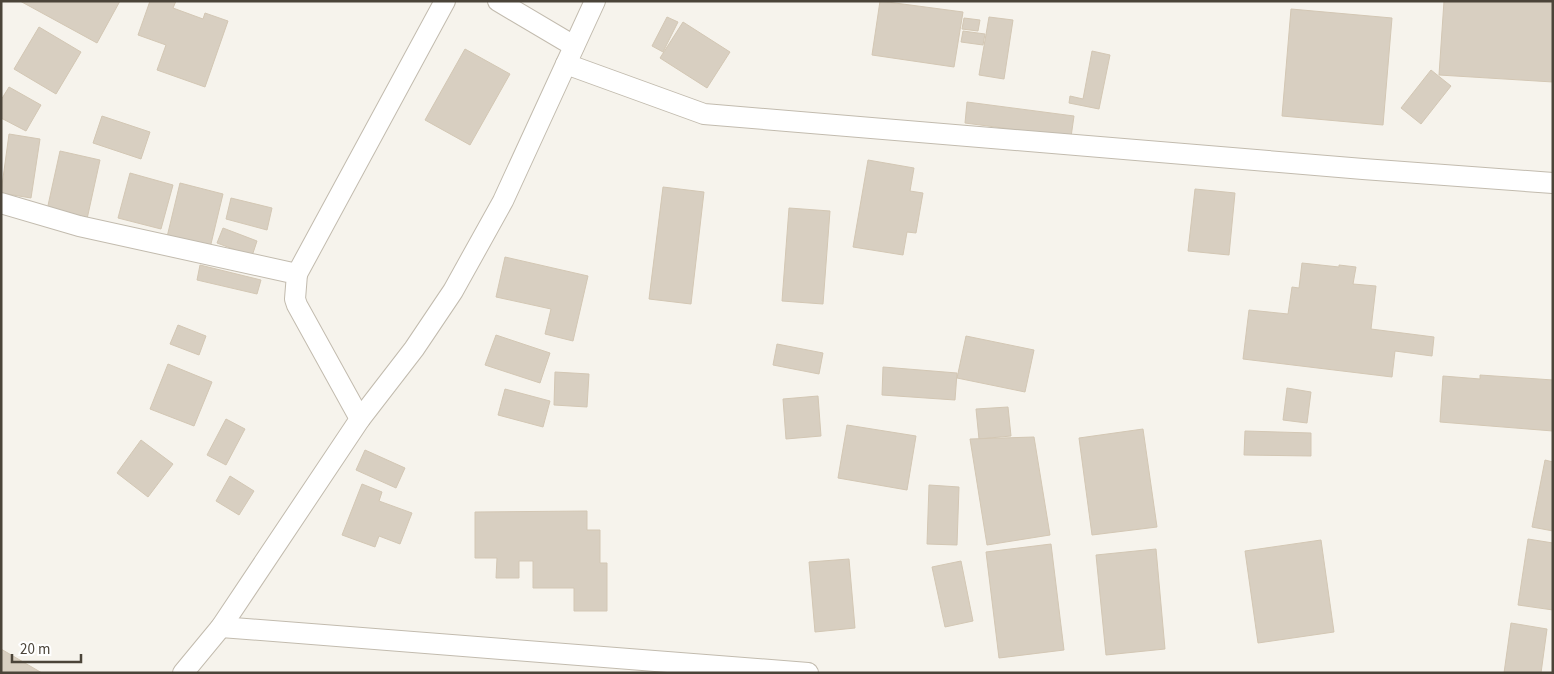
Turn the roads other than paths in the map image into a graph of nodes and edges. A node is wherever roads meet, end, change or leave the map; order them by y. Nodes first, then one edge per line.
1 (445, 1) edge
2 (498, 1) edge
3 (595, 1) edge
4 (574, 46) junction
5 (566, 64) junction
6 (1553, 183) edge
7 (1, 203) edge
8 (297, 274) junction
9 (360, 419) junction
10 (221, 626) junction
11 (184, 673) edge
12 (808, 673) edge

1 - 8 street
2 - 4 street
3 - 4 street
4 - 5 street
5 - 6 street
5 - 9 street
7 - 8 street
8 - 9 street
9 - 10 street
10 - 11 street
10 - 12 street

